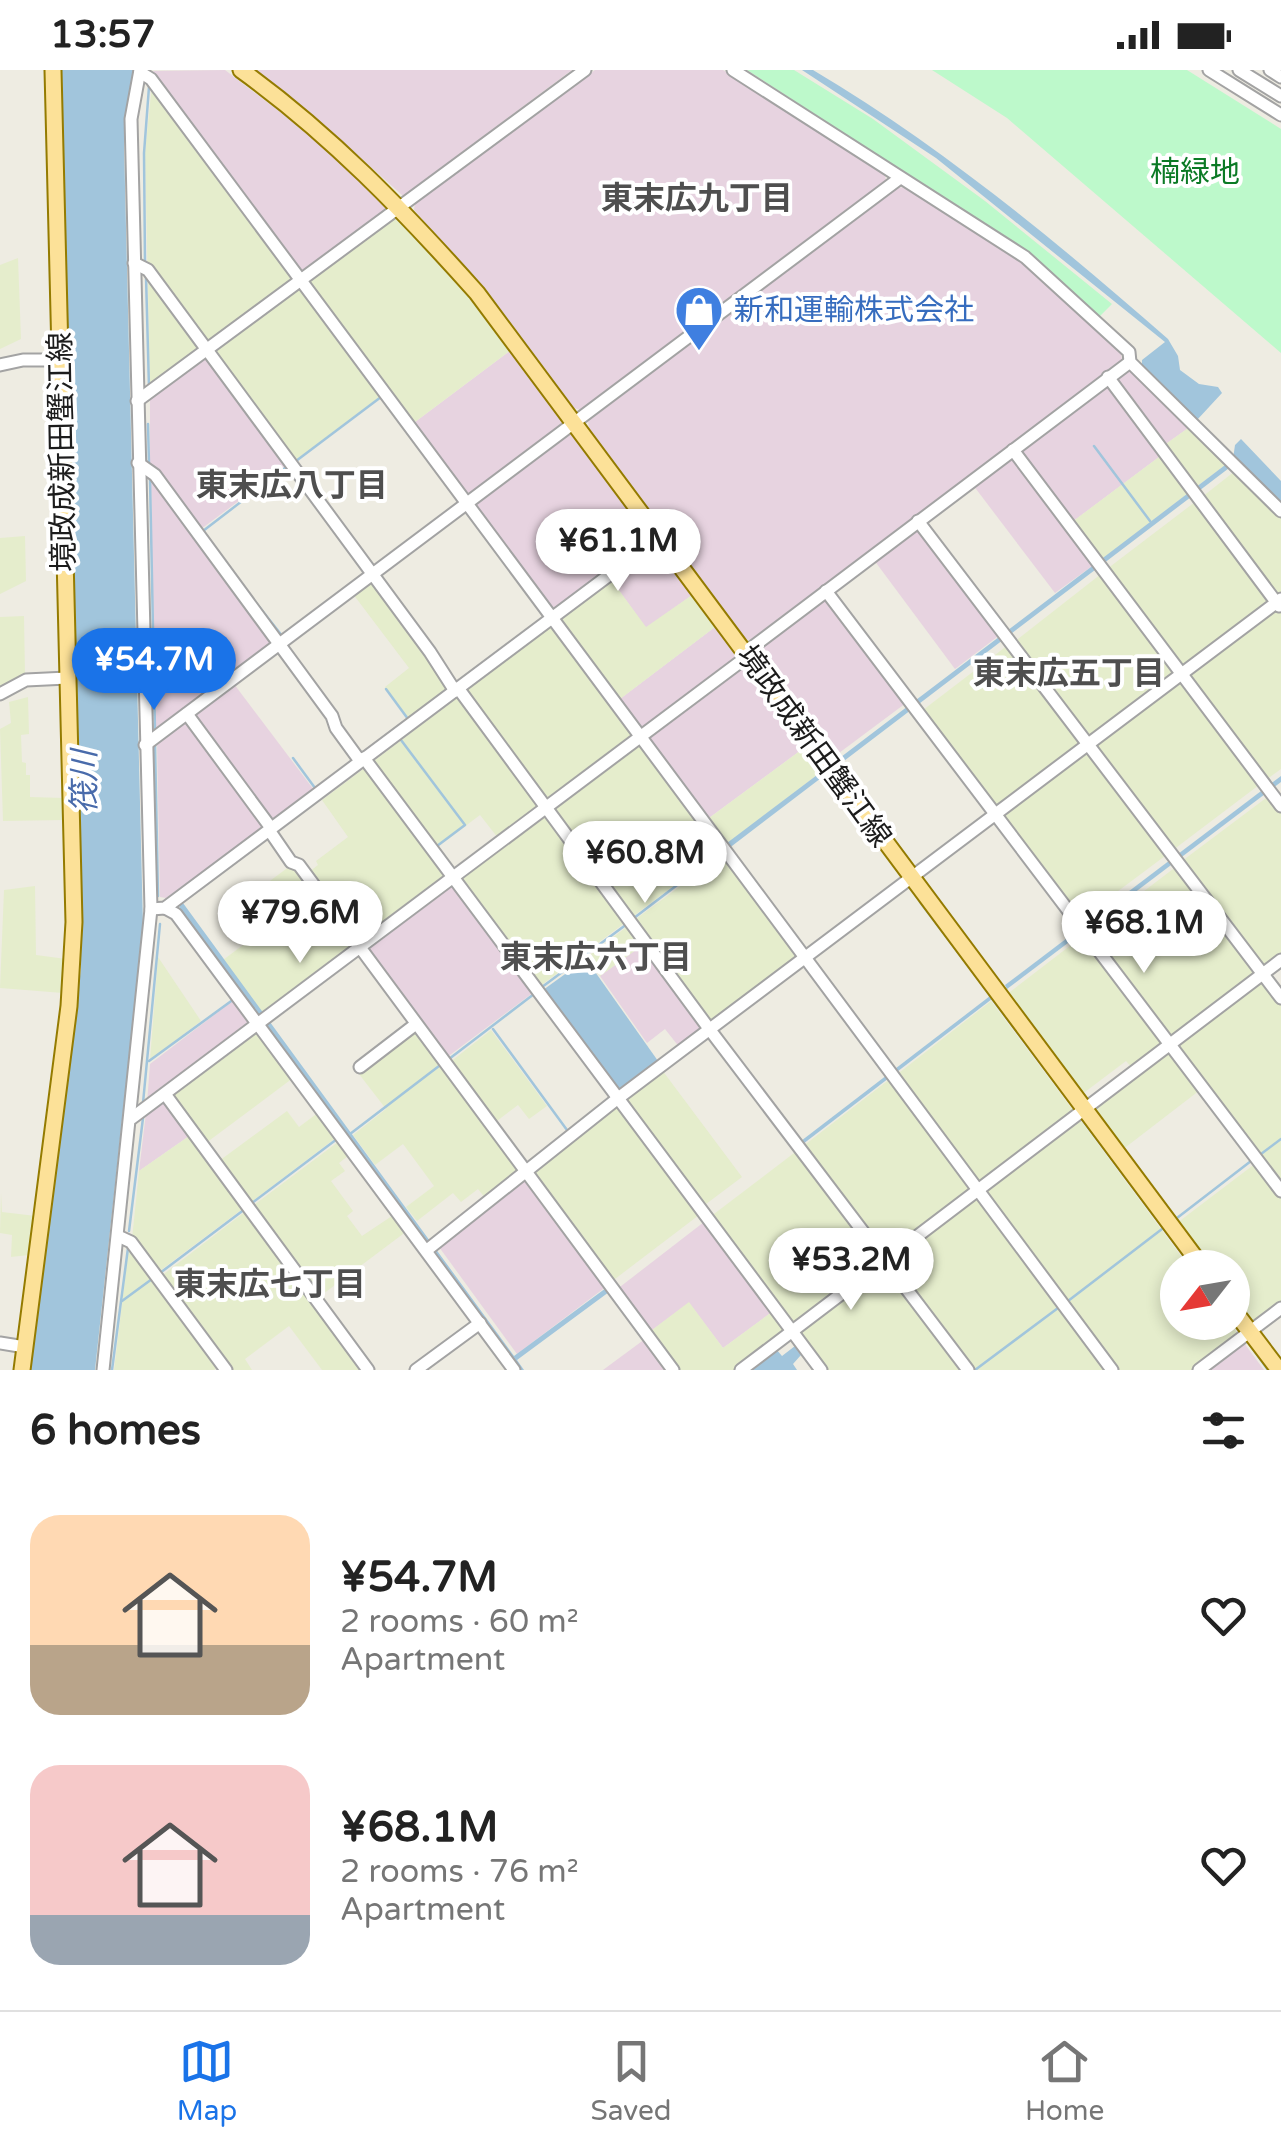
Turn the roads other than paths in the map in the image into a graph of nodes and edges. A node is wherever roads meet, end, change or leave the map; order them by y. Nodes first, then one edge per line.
1 (54, 70) edge
2 (241, 70) edge
3 (585, 70) edge
4 (733, 70) edge
5 (1209, 70) edge
6 (1239, 70) edge
7 (1270, 70) edge
8 (140, 71) edge
9 (1281, 77) edge
10 (1281, 96) edge
11 (1281, 115) edge
12 (900, 178) junction
13 (400, 206) junction
14 (134, 264) junction
15 (301, 282) junction
16 (207, 351) junction
17 (60, 360) junction
18 (1130, 362) junction
19 (0, 366) edge
20 (1108, 377) junction
21 (136, 401) junction
22 (576, 423) junction
23 (1012, 450) junction
24 (138, 463) junction
25 (466, 506) junction
26 (1281, 511) edge
27 (918, 521) junction
28 (660, 537) junction
29 (373, 575) junction
30 (826, 592) junction
31 (1280, 603) edge
32 (551, 618) junction
33 (280, 645) junction
34 (747, 654) junction
35 (1181, 675) junction
36 (67, 678) junction
37 (459, 691) junction
38 (0, 694) edge
39 (188, 714) junction
40 (642, 735) junction
41 (1088, 744) junction
42 (145, 745) junction
43 (365, 761) junction
44 (1281, 806) edge
45 (546, 807) junction
46 (996, 814) junction
47 (271, 832) junction
48 (452, 877) junction
49 (911, 878) junction
50 (165, 908) junction
51 (151, 909) junction
52 (358, 947) junction
53 (804, 959) junction
54 (1281, 960) edge
55 (1263, 974) junction
56 (1281, 998) edge
57 (262, 1021) junction
58 (416, 1024) junction
59 (710, 1030) junction
60 (1170, 1044) junction
61 (360, 1066) dead end
62 (166, 1094) junction
63 (617, 1099) junction
64 (1085, 1110) junction
65 (132, 1118) junction
66 (525, 1172) junction
67 (978, 1191) junction
68 (1281, 1191) edge
69 (118, 1236) junction
70 (430, 1248) junction
71 (1189, 1250) edge
72 (885, 1260) junction
73 (1281, 1308) edge
74 (480, 1324) junction
75 (1250, 1331) joint
76 (792, 1332) junction
77 (1238, 1340) edge
78 (0, 1343) edge
79 (25, 1346) junction
80 (22, 1370) edge
81 (103, 1370) edge
82 (226, 1370) edge
83 (368, 1370) edge
84 (416, 1370) edge
85 (514, 1370) edge
86 (673, 1370) edge
87 (741, 1370) edge
88 (821, 1370) edge
89 (968, 1370) edge
90 (1112, 1370) edge
91 (1199, 1370) edge
92 (1279, 1370) edge

1 - 17 main road, 境政成新田蟹江線
2 - 13 main road, 境政成新田蟹江線
3 - 13 street
4 - 12 street
5 - 11 street
6 - 10 street
7 - 9 street
8 - 14 street
8 - 15 street
12 - 18 street
12 - 22 street
13 - 15 street
13 - 22 main road, 境政成新田蟹江線
14 - 16 street
14 - 21 street
15 - 16 street
15 - 25 street
16 - 21 street
16 - 29 street
17 - 19 street
17 - 36 main road, 境政成新田蟹江線
18 - 20 street
18 - 26 street
20 - 23 street
20 - 31 street
21 - 24 street
22 - 25 street
22 - 28 main road, 境政成新田蟹江線
23 - 27 street
23 - 35 street
24 - 33 street
24 - 42 street
25 - 29 street
25 - 32 street
27 - 30 street
27 - 41 street
28 - 32 street
28 - 34 main road, 境政成新田蟹江線
29 - 33 street
29 - 37 street
30 - 34 street
30 - 46 street
31 - 35 street
32 - 37 street
32 - 40 street
33 - 39 street
33 - 43 street
34 - 40 street
34 - 49 main road, 境政成新田蟹江線
35 - 41 street
35 - 44 street
36 - 38 street
36 - 79 main road, 境政成新田蟹江線
37 - 43 street
37 - 45 street
39 - 42 street
39 - 47 street
40 - 45 street
40 - 53 street
41 - 46 street
41 - 55 street
42 - 51 street
43 - 47 street
43 - 48 street
45 - 48 street
45 - 59 street
46 - 49 street
46 - 60 street
47 - 50 street
47 - 52 street
48 - 52 street
48 - 63 street
49 - 53 street
49 - 64 main road, 境政成新田蟹江線
50 - 51 street
50 - 57 street
51 - 65 street
52 - 57 street
52 - 58 street
53 - 59 street
53 - 67 street
54 - 55 street
55 - 56 street
55 - 60 street
57 - 62 street
57 - 70 street
58 - 61 street
58 - 66 street
59 - 63 street
59 - 72 street
60 - 64 street
60 - 68 street
62 - 65 street
62 - 83 street
63 - 66 street
63 - 76 street
64 - 67 street
64 - 71 main road, 境政成新田蟹江線
65 - 69 street
66 - 70 street
66 - 86 street
67 - 72 street
67 - 90 street
69 - 81 street
69 - 82 street
70 - 74 street
72 - 76 street
72 - 89 street
73 - 75 street
74 - 84 street
74 - 85 street
75 - 92 main road
76 - 87 street
76 - 88 street
77 - 91 street
78 - 79 street
79 - 80 main road, 境政成新田蟹江線

